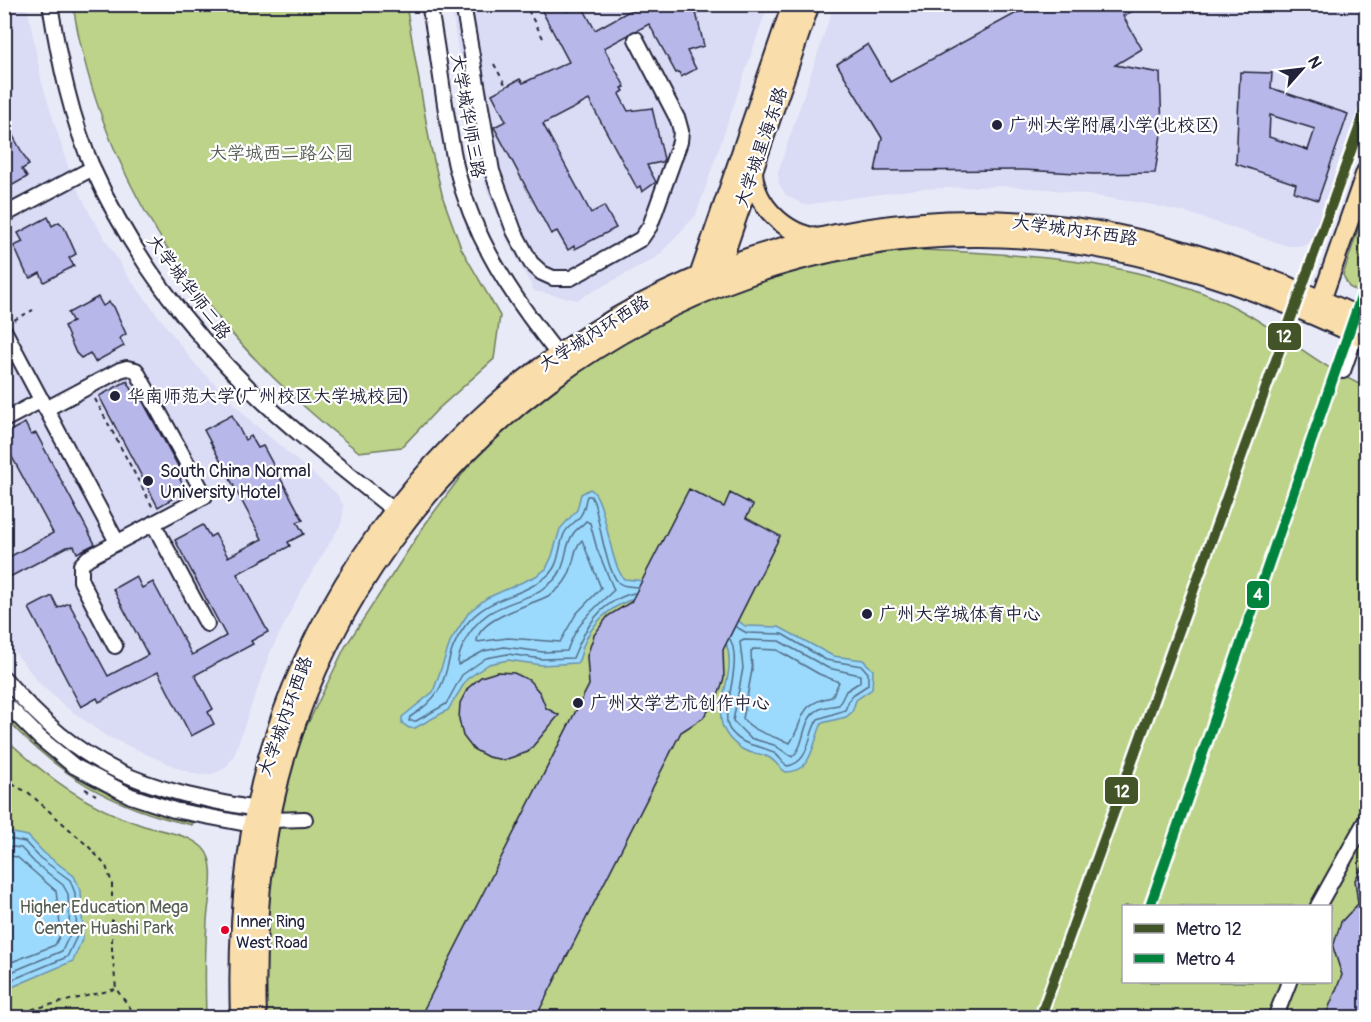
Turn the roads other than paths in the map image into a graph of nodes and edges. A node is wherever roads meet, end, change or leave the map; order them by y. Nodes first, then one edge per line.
1 (50, 4) edge
2 (429, 4) edge
3 (463, 4) edge
4 (792, 4) edge
5 (810, 4) edge
6 (636, 39) dead end
7 (93, 168) junction
8 (753, 172) junction
9 (1366, 172) edge
10 (4, 215) edge
11 (820, 238) junction
12 (720, 268) junction
13 (706, 282) junction
14 (1318, 307) junction
15 (9, 325) edge
16 (1363, 328) edge
17 (557, 353) junction
18 (1343, 371) dead end
19 (44, 404) junction
20 (4, 420) edge
21 (400, 515) junction
22 (157, 522) junction
23 (117, 542) junction
24 (207, 624) dead end
25 (115, 646) dead end
26 (4, 678) edge
27 (4, 702) edge
28 (254, 817) junction
29 (305, 819) dead end
30 (271, 820) junction
31 (1366, 820) edge
32 (1319, 905) edge
33 (1288, 983) edge
34 (240, 1017) edge
35 (257, 1017) edge
36 (1275, 1017) edge

1 - 7 street, 大学城华师二路
2 - 17 street, 大学城华师三路
3 - 6 street
4 - 13 main road, 大学城星海东路
5 - 8 main road, 大学城星海东路
7 - 10 street
7 - 21 street, 大学城华师二路
8 - 11 main road
8 - 12 main road, 大学城星海东路
9 - 14 main road
11 - 12 main road, 大学城内环西路
11 - 14 main road, 大学城内环西路
12 - 13 main road, 大学城内环西路
13 - 14 main road, 大学城内环西路
13 - 17 main road, 大学城内环西路
13 - 21 main road, 大学城内环西路
14 - 16 main road, 大学城内环西路
15 - 19 street
16 - 18 street
17 - 21 main road, 大学城内环西路
19 - 20 street
19 - 22 street
19 - 23 street
21 - 28 main road, 大学城内环西路
21 - 30 main road, 大学城内环西路
22 - 23 street
22 - 24 street
23 - 25 street
26 - 28 street
27 - 28 street
28 - 30 street
28 - 34 main road, 大学城内环西路
29 - 30 street
30 - 35 main road, 大学城内环西路
31 - 32 street
33 - 36 street

